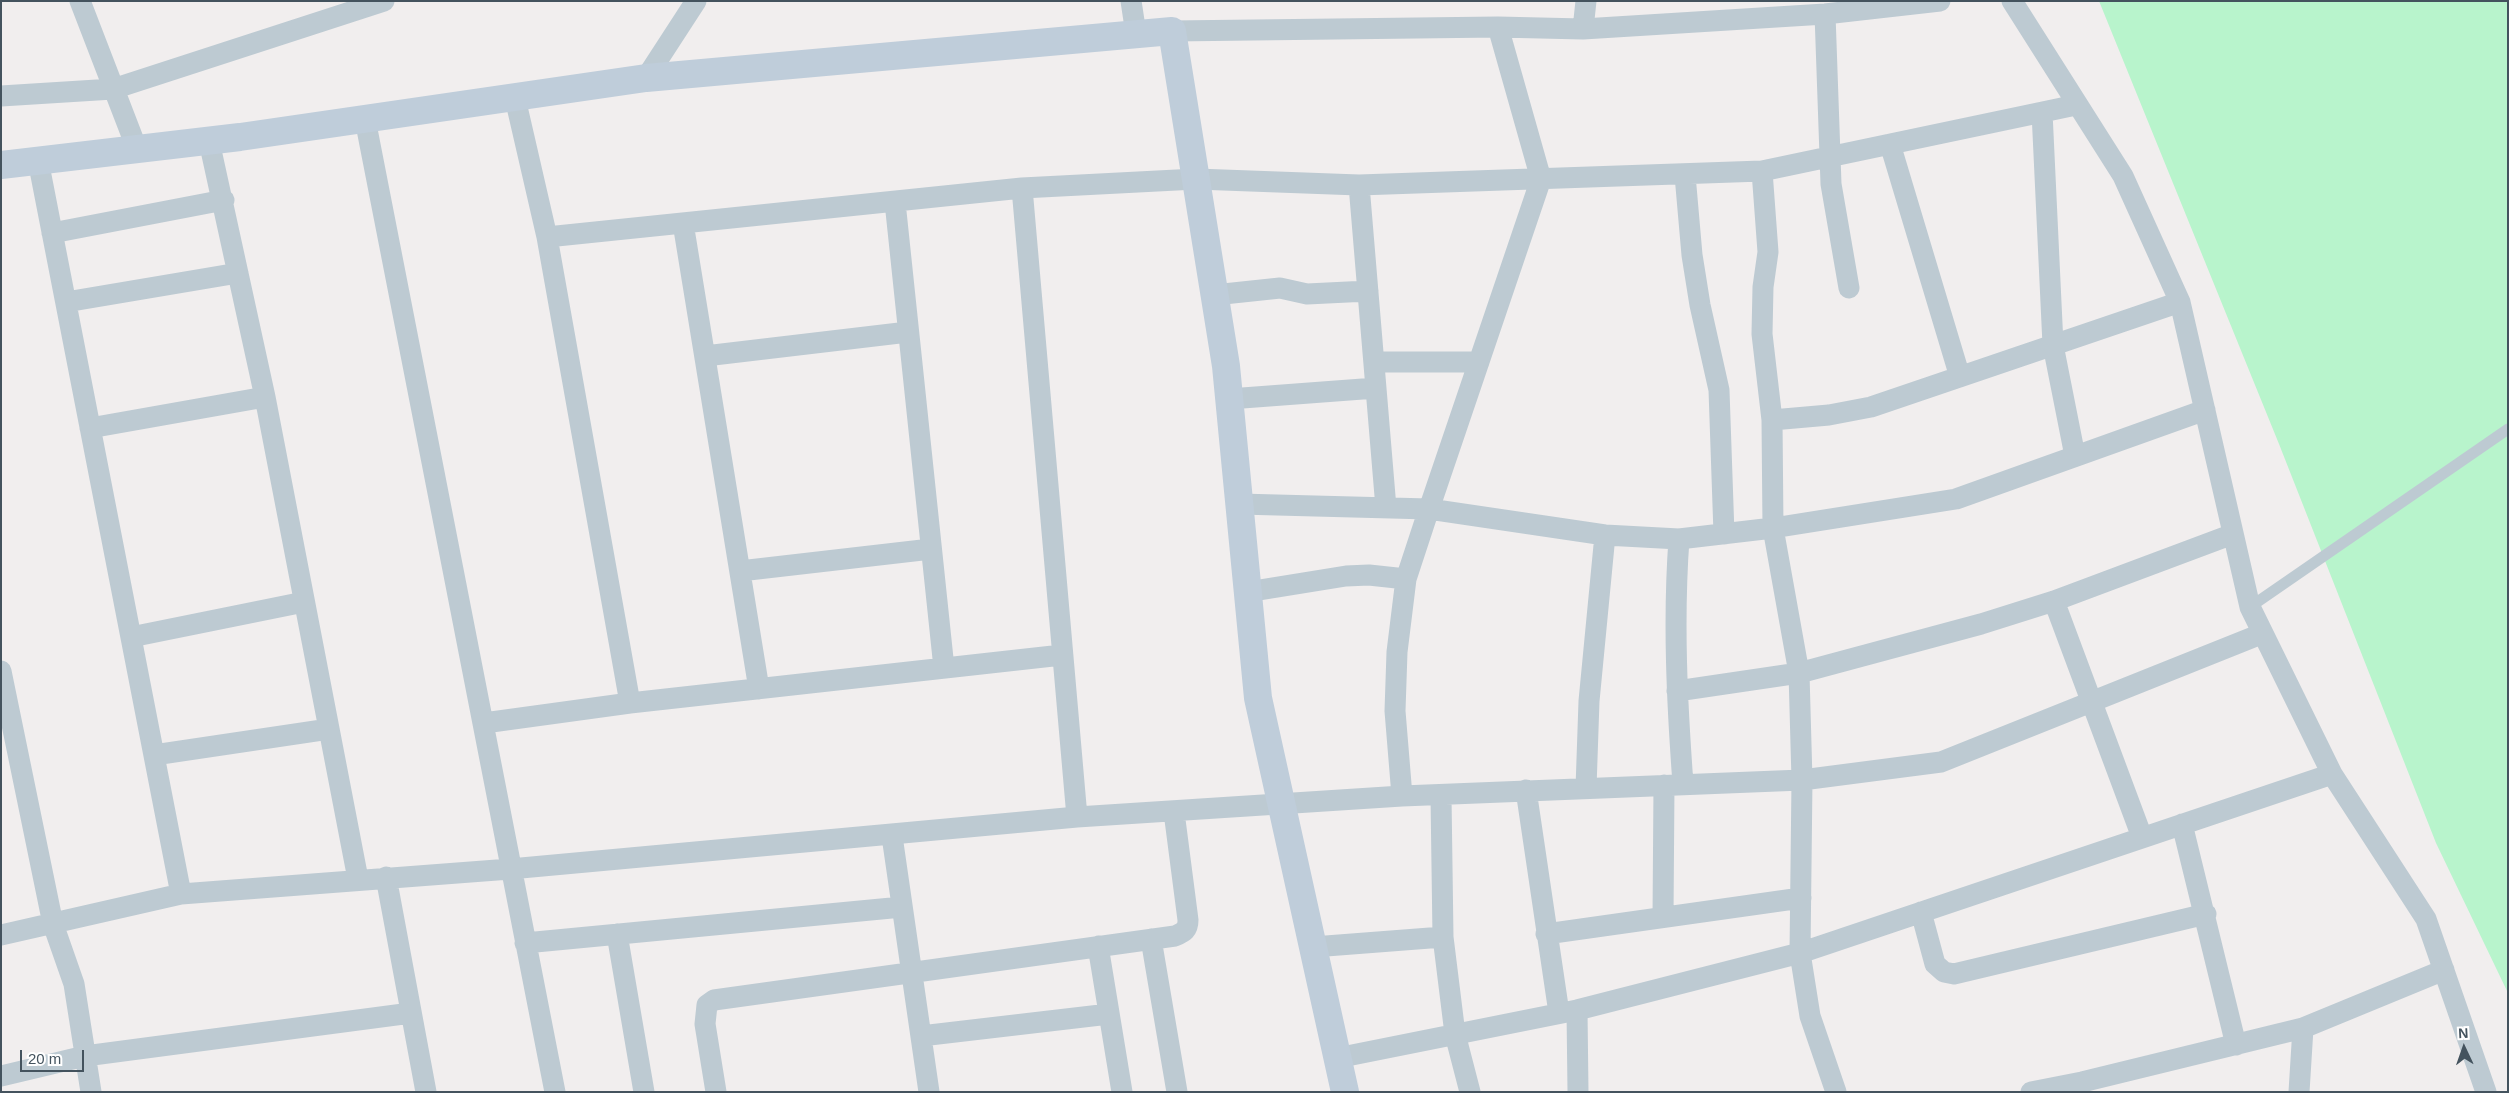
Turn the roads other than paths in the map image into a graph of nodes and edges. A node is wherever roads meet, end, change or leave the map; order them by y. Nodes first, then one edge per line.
1 (80, 1) edge
2 (384, 1) edge
3 (696, 1) edge
4 (1131, 1) edge
5 (1586, 1) edge
6 (1940, 1) edge
7 (2012, 1) edge
8 (1825, 14) junction
9 (1498, 27) junction
10 (1583, 29) junction
11 (1172, 31) junction
12 (1136, 34) junction
13 (646, 78) junction
14 (113, 89) junction
15 (1, 96) edge
16 (515, 98) junction
17 (2076, 105) junction
18 (2042, 112) junction
19 (365, 119) junction
20 (209, 141) junction
21 (1890, 144) junction
22 (137, 149) junction
23 (1831, 156) junction
24 (38, 160) junction
25 (1, 165) edge
26 (1762, 171) junction
27 (1685, 175) junction
28 (1540, 179) junction
29 (1196, 180) junction
30 (1359, 185) junction
31 (1022, 188) junction
32 (224, 200) junction
33 (895, 202) junction
34 (683, 223) junction
35 (52, 233) junction
36 (547, 237) junction
37 (238, 273) junction
38 (1849, 288) dead end
39 (1368, 291) junction
40 (1214, 295) junction
41 (66, 302) junction
42 (2180, 302) junction
43 (908, 332) junction
44 (2053, 345) junction
45 (705, 356) junction
46 (1374, 362) junction
47 (1479, 362) junction
48 (1960, 377) junction
49 (1376, 388) junction
50 (265, 397) junction
51 (1229, 399) junction
52 (2205, 410) junction
53 (1772, 420) junction
54 (90, 428) junction
55 (2508, 429) edge
56 (2075, 456) junction
57 (1239, 504) junction
58 (1386, 508) junction
59 (1429, 509) junction
60 (1773, 528) junction
61 (1724, 534) junction
62 (2233, 534) junction
63 (1605, 535) junction
64 (1679, 539) junction
65 (931, 549) junction
66 (740, 571) junction
67 (1406, 579) junction
68 (1247, 592) junction
69 (2054, 601) junction
70 (304, 602) junction
71 (2250, 607) junction
72 (2261, 634) junction
73 (131, 637) junction
74 (1062, 655) junction
75 (944, 668) junction
76 (1, 671) edge
77 (1798, 673) junction
78 (760, 689) junction
79 (1677, 691) junction
80 (2092, 702) junction
81 (630, 703) junction
82 (484, 723) junction
83 (329, 729) junction
84 (154, 756) junction
85 (10, 765) edge
86 (2332, 774) junction
87 (1802, 780) junction
88 (1673, 785) junction
89 (1586, 788) junction
90 (1526, 790) junction
91 (1402, 796) junction
92 (1441, 796) junction
93 (1281, 805) junction
94 (1174, 812) junction
95 (1077, 817) junction
96 (2182, 824) junction
97 (892, 836) junction
98 (2142, 838) junction
99 (510, 869) junction
100 (386, 877) junction
101 (358, 879) junction
102 (181, 894) junction
103 (1801, 898) junction
104 (902, 907) junction
105 (1921, 912) junction
106 (2206, 914) junction
107 (1663, 917) junction
108 (53, 924) junction
109 (617, 934) junction
110 (1546, 934) junction
111 (1, 935) edge
112 (1443, 938) junction
113 (1151, 939) junction
114 (525, 943) junction
115 (1098, 946) junction
116 (1313, 947) junction
117 (1800, 953) junction
118 (2444, 970) junction
119 (912, 972) junction
120 (1568, 1011) junction
121 (412, 1014) junction
122 (1109, 1014) junction
123 (2303, 1028) junction
124 (1455, 1034) junction
125 (921, 1036) junction
126 (2236, 1045) junction
127 (86, 1056) junction
128 (1338, 1058) junction
129 (1, 1076) edge
130 (2083, 1087) edge
131 (91, 1092) edge
132 (426, 1092) edge
133 (555, 1092) edge
134 (644, 1092) edge
135 (716, 1092) edge
136 (929, 1092) edge
137 (1122, 1092) edge
138 (1177, 1092) edge
139 (1345, 1092) edge
140 (1470, 1092) edge
141 (1578, 1092) edge
142 (1836, 1092) edge
143 (2031, 1092) edge
144 (2300, 1092) edge
145 (2486, 1092) edge

1 - 14 street
2 - 14 street
3 - 13 street
4 - 12 street
5 - 10 street
6 - 8 street
7 - 17 street
8 - 10 street
8 - 23 street
9 - 10 street
9 - 11 street
9 - 28 street
11 - 12 street
11 - 29 street
12 - 13 street
13 - 16 street
14 - 15 street
14 - 22 street
16 - 19 street
16 - 36 street
17 - 18 street
17 - 42 street
18 - 21 street
18 - 44 street
19 - 20 street
19 - 82 street
20 - 22 street
20 - 32 street
21 - 23 street
21 - 48 street
22 - 24 street
23 - 26 street
23 - 38 street
24 - 25 street
24 - 35 street
26 - 27 street
26 - 53 street
27 - 28 street
27 - 61 street
28 - 30 street
28 - 47 street
29 - 30 street
29 - 31 street
29 - 40 street
30 - 39 street
31 - 33 street
31 - 74 street
32 - 35 street
32 - 37 street
33 - 34 street
33 - 43 street
34 - 36 street
34 - 45 street
35 - 41 street
36 - 81 street
37 - 41 street
37 - 50 street
39 - 40 street
39 - 46 street
40 - 51 street
41 - 54 street
42 - 44 street
42 - 52 street
43 - 45 street
43 - 65 street
44 - 48 street
44 - 56 street
45 - 66 street
46 - 47 street
46 - 49 street
47 - 59 street
48 - 53 street
49 - 51 street
49 - 58 street
50 - 54 street
50 - 70 street
51 - 57 street
52 - 56 street
52 - 62 street
53 - 60 street
54 - 73 street
55 - 71 lane
56 - 60 street
57 - 58 street
57 - 68 street
58 - 59 street
59 - 63 street
59 - 67 street
60 - 61 street
60 - 77 street
61 - 64 street
62 - 69 street
62 - 71 street
63 - 64 street
63 - 89 street
64 - 79 street
65 - 66 street
65 - 75 street
66 - 78 street
67 - 68 street
67 - 91 street
68 - 93 street
69 - 77 street
69 - 80 street
70 - 73 street
70 - 83 street
71 - 72 street
72 - 80 street
72 - 86 street
73 - 84 street
74 - 75 street
74 - 95 street
75 - 78 street
76 - 85 street
77 - 79 street
77 - 87 street
78 - 81 street
79 - 88 street
80 - 87 street
80 - 98 street
81 - 82 street
82 - 99 street
83 - 84 street
83 - 101 street
84 - 102 street
85 - 108 street
86 - 96 street
86 - 118 street
87 - 88 street
87 - 103 street
88 - 89 street
88 - 107 street
89 - 90 street
90 - 92 street
90 - 110 street
91 - 92 street
91 - 93 street
92 - 112 street
93 - 94 street
93 - 116 street
94 - 95 street
94 - 113 street
95 - 97 street
96 - 98 street
96 - 106 street
97 - 99 street
97 - 104 street
98 - 105 street
99 - 100 street
99 - 114 street
100 - 101 street
100 - 121 street
101 - 102 street
102 - 108 street
103 - 107 street
103 - 117 street
104 - 109 street
104 - 119 street
105 - 106 street
105 - 117 street
106 - 126 street
107 - 110 street
108 - 111 street
108 - 127 street
109 - 114 street
109 - 134 street
110 - 120 street
112 - 116 street
112 - 124 street
113 - 115 street
113 - 138 street
114 - 133 street
115 - 119 street
115 - 122 street
116 - 128 street
117 - 120 street
117 - 142 street
118 - 123 street
118 - 145 street
119 - 125 street
119 - 135 street
120 - 124 street
120 - 141 street
121 - 127 street
121 - 132 street
122 - 125 street
122 - 137 street
123 - 126 street
123 - 144 street
124 - 128 street
124 - 140 street
125 - 136 street
126 - 130 street
127 - 129 street
127 - 131 street
128 - 139 street
130 - 143 street

